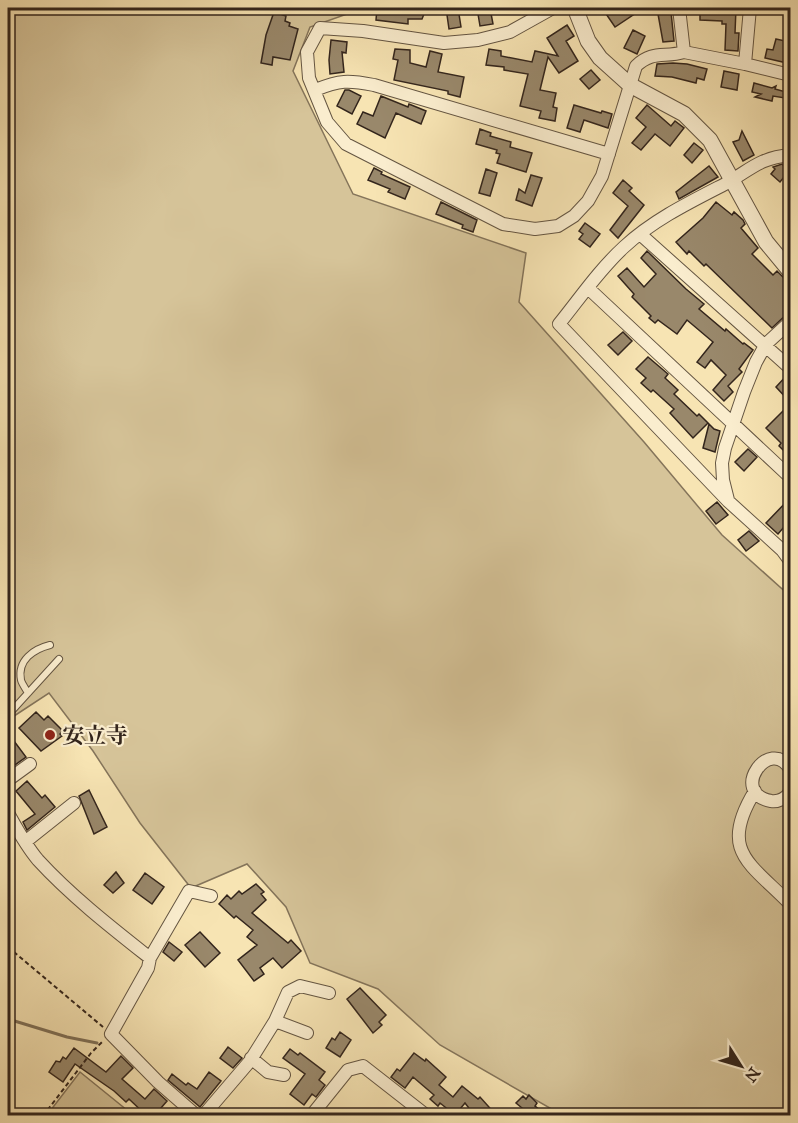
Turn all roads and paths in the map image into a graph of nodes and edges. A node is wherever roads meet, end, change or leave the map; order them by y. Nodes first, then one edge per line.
1 (553, 8) edge
2 (575, 8) edge
3 (679, 8) edge
4 (750, 8) edge
5 (684, 52) junction
6 (745, 64) junction
7 (790, 75) edge
8 (630, 85) junction
9 (315, 90) junction
10 (609, 154) junction
11 (790, 155) edge
12 (731, 180) junction
13 (640, 234) junction
14 (790, 271) edge
15 (588, 288) junction
16 (790, 322) edge
17 (766, 344) junction
18 (790, 368) edge
19 (734, 423) junction
20 (790, 477) edge
21 (728, 501) junction
22 (790, 561) edge
23 (50, 645) dead end
24 (60, 659) dead end
25 (28, 693) junction
26 (8, 715) edge
27 (30, 764) dead end
28 (790, 769) edge
29 (8, 780) edge
30 (755, 791) junction
31 (790, 792) edge
32 (74, 802) dead end
33 (8, 813) edge
34 (25, 842) junction
35 (212, 896) dead end
36 (790, 904) edge
37 (8, 947) edge
38 (150, 958) junction
39 (329, 993) dead end
40 (275, 1021) junction
41 (307, 1033) dead end
42 (111, 1034) junction
43 (251, 1058) junction
44 (284, 1075) dead end
45 (43, 1116) edge
46 (197, 1116) edge
47 (203, 1116) edge
48 (311, 1116) edge
49 (427, 1116) edge

1 - 9 street
2 - 8 street
3 - 5 street
4 - 6 street
5 - 6 street
5 - 8 street
6 - 7 street
8 - 10 street
8 - 12 street
9 - 10 street
9 - 10 street
11 - 12 street
12 - 13 street
12 - 14 street
13 - 15 street
13 - 17 street
15 - 19 street
15 - 21 street
16 - 17 street
17 - 18 street
17 - 19 street
19 - 20 street
19 - 21 street
21 - 22 street
23 - 25 lane
24 - 25 lane
25 - 26 lane
27 - 29 street
28 - 30 street
30 - 31 street
30 - 36 street
32 - 34 street
33 - 34 street
34 - 38 street
35 - 38 street
37 - 42 path
38 - 42 street
39 - 40 street
40 - 41 street
40 - 43 street
42 - 45 path
42 - 46 street
43 - 44 street
43 - 47 street
48 - 49 street

